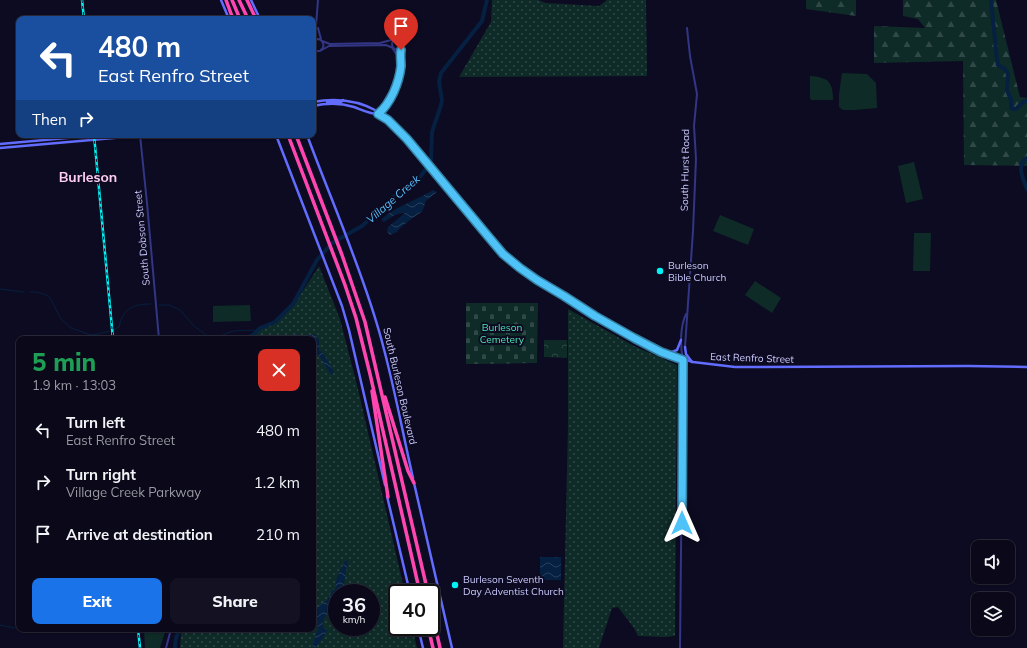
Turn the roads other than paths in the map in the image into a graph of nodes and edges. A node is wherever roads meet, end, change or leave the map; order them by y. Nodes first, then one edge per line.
1 (221, 0) edge
2 (226, 0) edge
3 (232, 0) edge
4 (239, 0) edge
5 (247, 0) edge
6 (251, 0) edge
7 (318, 0) edge
8 (228, 16) edge
9 (232, 16) edge
10 (239, 16) edge
11 (247, 16) edge
12 (255, 16) edge
13 (259, 16) edge
14 (317, 27) junction
15 (687, 28) dead end
16 (316, 31) edge
17 (395, 39) junction
18 (316, 40) edge
19 (322, 41) junction
20 (393, 49) junction
21 (401, 50) junction
22 (316, 51) edge
23 (320, 51) junction
24 (400, 71) junction
25 (343, 100) junction
26 (316, 102) edge
27 (323, 104) junction
28 (316, 105) edge
29 (378, 114) junction
30 (70, 138) edge
31 (108, 138) edge
32 (140, 138) edge
33 (277, 138) edge
34 (289, 138) edge
35 (297, 138) edge
36 (308, 138) edge
37 (0, 144) edge
38 (0, 148) edge
39 (686, 314) junction
40 (159, 336) edge
41 (681, 340) junction
42 (685, 347) junction
43 (667, 354) junction
44 (683, 360) junction
45 (693, 362) junction
46 (1027, 367) edge
47 (370, 374) junction
48 (378, 374) junction
49 (414, 483) junction
50 (388, 498) junction
51 (408, 584) edge
52 (418, 584) edge
53 (426, 584) edge
54 (170, 632) edge
55 (420, 636) edge
56 (430, 636) edge
57 (437, 636) edge
58 (166, 648) edge
59 (423, 648) edge
60 (433, 648) edge
61 (440, 648) edge
62 (452, 648) edge
63 (680, 648) edge

1 - 8 main road
2 - 9 highway
3 - 10 highway
4 - 11 highway
5 - 12 highway
6 - 13 main road
7 - 14 street
14 - 16 street
14 - 19 street
15 - 39 street, South Hurst Road
17 - 19 street
17 - 20 street
17 - 21 street
18 - 19 street
19 - 23 street
20 - 21 street
20 - 23 street
20 - 24 street
21 - 24 street
22 - 23 street
24 - 29 street
25 - 26 main road, East Renfro Street
25 - 27 main road
25 - 29 main road, East Renfro Street
27 - 28 main road, East Renfro Street
27 - 29 main road, East Renfro Street
29 - 43 main road, East Renfro Street
30 - 37 main road
31 - 38 main road
32 - 40 street, South Dobson Street
33 - 50 main road
34 - 47 highway
35 - 48 highway
36 - 49 main road, South Burleson Boulevard
39 - 41 street, South Hurst Road
39 - 42 street, South Hurst Road
41 - 43 main road
41 - 44 street, South Hurst Road
42 - 44 street, South Hurst Road
42 - 45 main road
43 - 44 main road, East Renfro Street
44 - 45 main road, East Renfro Street
44 - 63 street, South Hurst Road
45 - 46 main road, East Renfro Street
47 - 50 highway
47 - 52 highway
48 - 49 highway
48 - 53 highway
49 - 62 main road, South Burleson Boulevard
50 - 51 main road
54 - 58 street
55 - 59 main road
56 - 60 highway
57 - 61 highway

